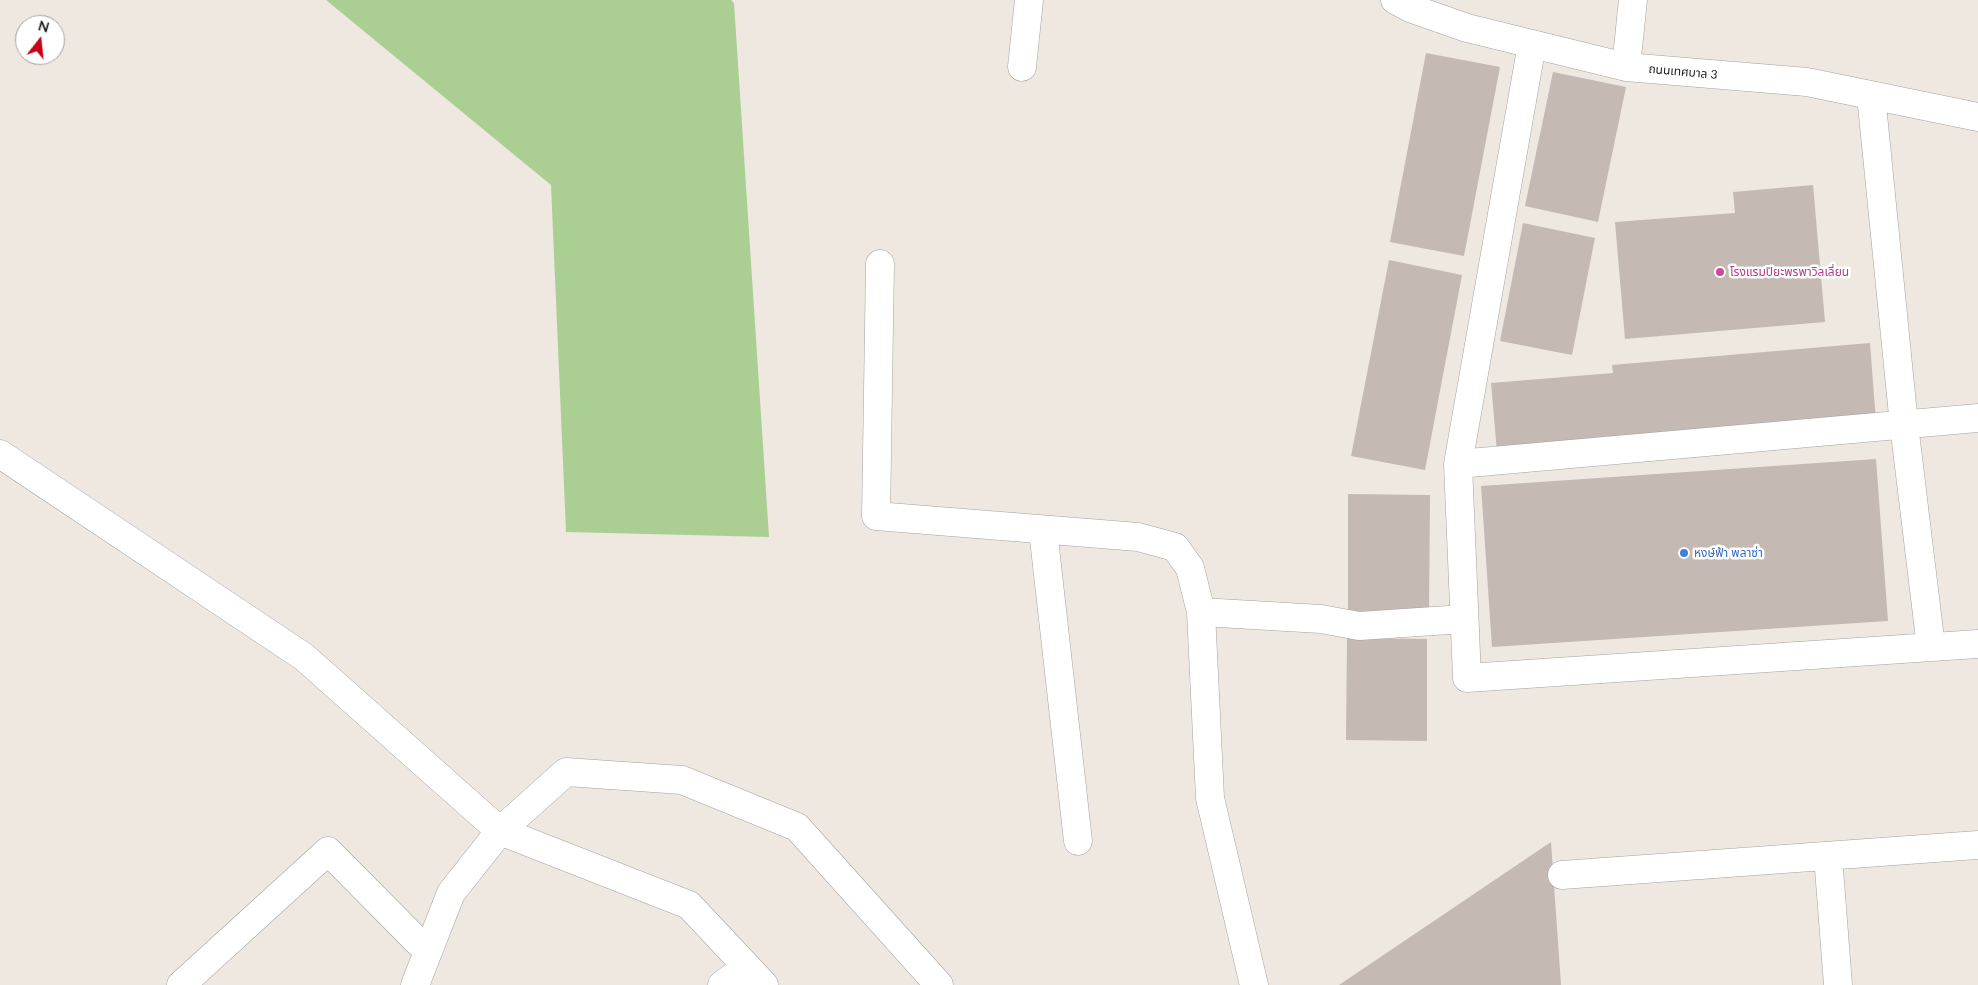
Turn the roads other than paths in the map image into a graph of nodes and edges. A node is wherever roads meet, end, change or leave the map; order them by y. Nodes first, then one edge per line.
1 (1029, 0) edge
2 (1395, 0) edge
3 (1633, 0) edge
4 (1532, 44) junction
5 (1022, 67) dead end
6 (1626, 67) junction
7 (1871, 95) junction
8 (1978, 117) edge
9 (880, 264) dead end
10 (1978, 418) edge
11 (1904, 424) junction
12 (0, 454) edge
13 (1458, 464) junction
14 (1043, 530) junction
15 (1201, 612) junction
16 (1464, 619) junction
17 (1978, 644) edge
18 (1931, 647) junction
19 (500, 831) junction
20 (1078, 841) dead end
21 (1978, 845) edge
22 (1828, 856) junction
23 (1562, 875) dead end
24 (428, 952) junction
25 (755, 976) edge
26 (182, 985) edge
27 (415, 985) edge
28 (722, 985) edge
29 (940, 985) edge
30 (1254, 985) edge
31 (1838, 985) edge

1 - 5 street
2 - 4 street, ถนนเทศบาล 3
3 - 6 street
4 - 6 street, ถนนเทศบาล 3
4 - 13 street
6 - 7 street, ถนนเทศบาล 3
7 - 8 street, ถนนเทศบาล 3
7 - 11 street
9 - 14 street
10 - 11 street
11 - 13 street
11 - 18 street
12 - 19 street
13 - 16 street
14 - 15 street
14 - 20 street
15 - 16 street
15 - 30 street
16 - 18 street
17 - 18 street
19 - 24 street
19 - 25 street
19 - 29 street
21 - 22 street
22 - 23 street
22 - 31 street
24 - 26 street
24 - 27 street
25 - 28 street

